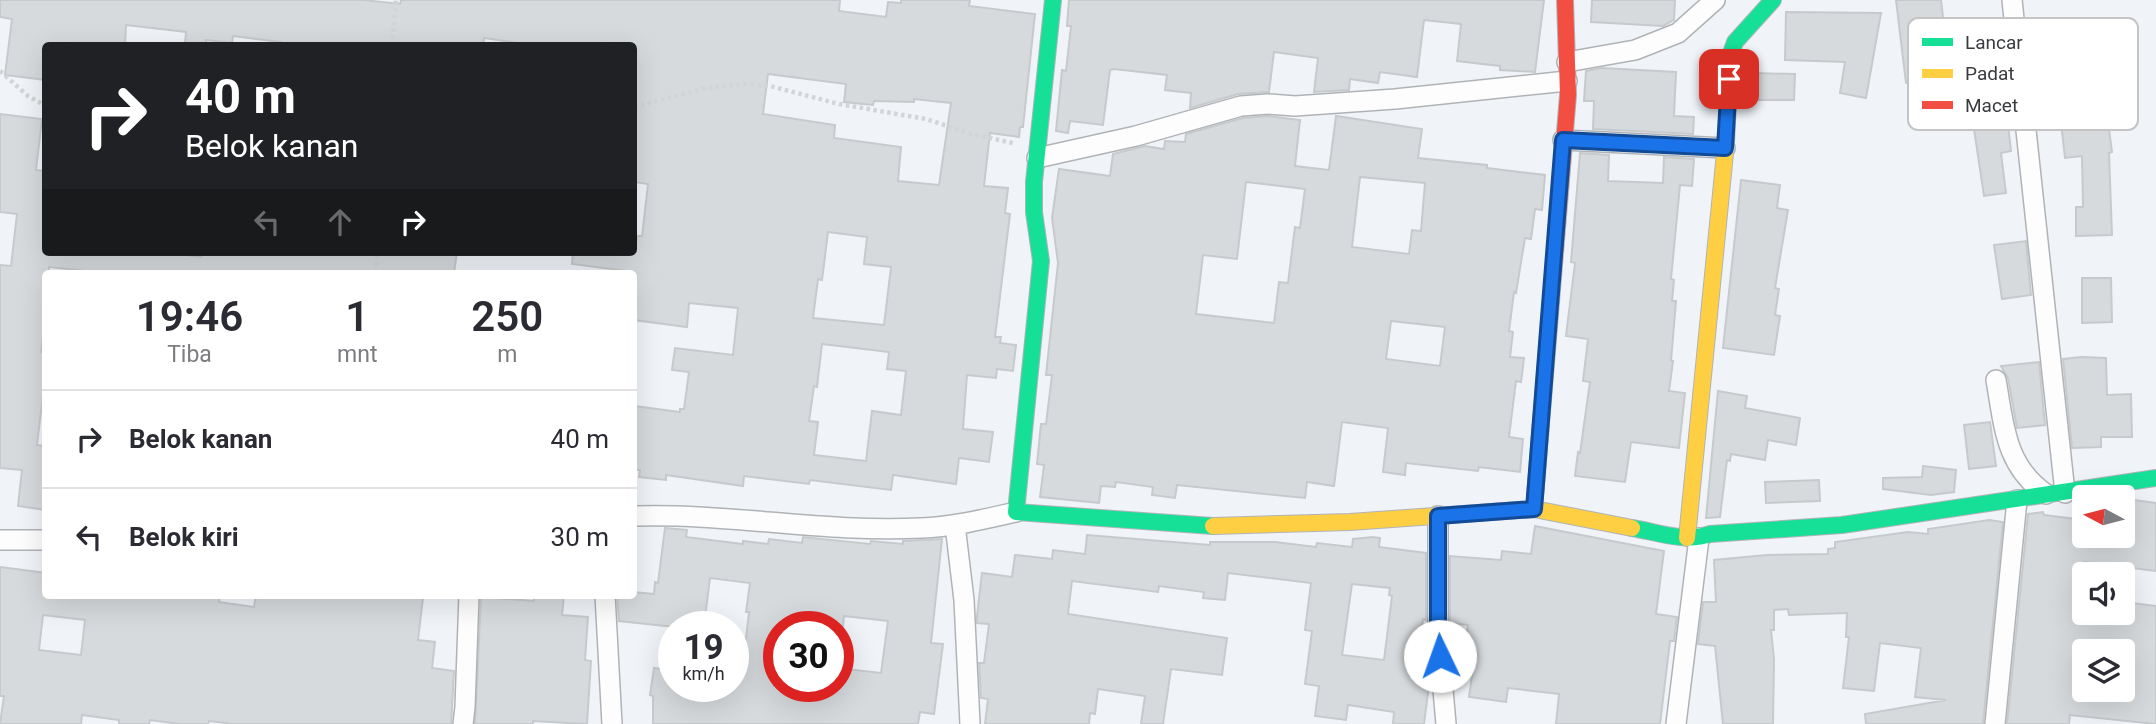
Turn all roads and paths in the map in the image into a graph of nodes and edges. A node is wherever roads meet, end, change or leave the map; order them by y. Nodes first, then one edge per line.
1 (396, 0) edge
2 (1053, 0) edge
3 (1565, 0) edge
4 (1715, 0) edge
5 (1773, 0) edge
6 (2012, 0) edge
7 (2014, 18) edge
8 (392, 42) edge
9 (0, 71) edge
10 (1567, 87) junction
11 (42, 104) edge
12 (637, 106) edge
13 (2024, 130) edge
14 (1563, 140) junction
15 (1725, 148) junction
16 (1037, 153) junction
17 (1996, 380) dead end
18 (2156, 478) edge
19 (2056, 493) junction
20 (2017, 500) junction
21 (1534, 509) junction
22 (1016, 512) junction
23 (637, 516) edge
24 (1438, 516) junction
25 (957, 532) junction
26 (1680, 536) junction
27 (0, 540) edge
28 (42, 540) edge
29 (469, 599) edge
30 (605, 599) edge
31 (463, 724) edge
32 (612, 724) edge
33 (970, 724) edge
34 (1446, 724) edge
35 (1676, 724) edge
36 (1995, 724) edge

1 - 8 path
2 - 16 street
3 - 10 street
4 - 10 street
5 - 15 street
6 - 7 street
9 - 11 path
10 - 14 street
10 - 16 street
12 - 16 path
13 - 19 street
14 - 15 street
14 - 21 street
15 - 26 street
16 - 22 street
17 - 19 street
18 - 19 street
19 - 20 street
20 - 26 street
20 - 36 street
21 - 24 street
21 - 26 street
22 - 24 street
22 - 25 street
23 - 25 street
24 - 34 street
25 - 33 street
26 - 35 street
27 - 28 street
29 - 31 street
30 - 32 street

